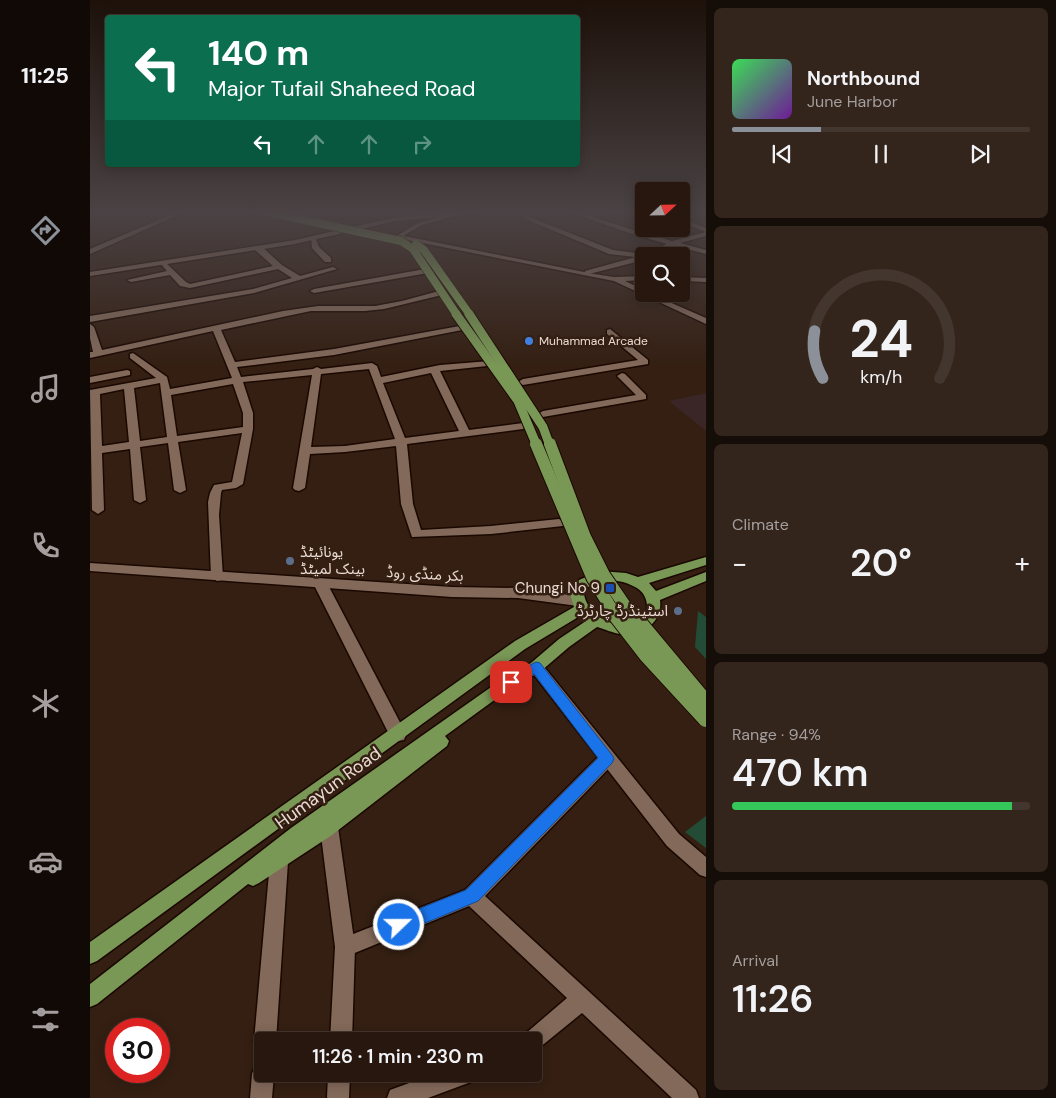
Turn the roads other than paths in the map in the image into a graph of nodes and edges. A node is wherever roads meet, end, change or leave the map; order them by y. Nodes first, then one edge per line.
1 (162, 263) edge
2 (164, 263) edge
3 (276, 263) edge
4 (422, 263) edge
5 (433, 263) edge
6 (537, 263) edge
7 (623, 263) edge
8 (280, 267) junction
9 (333, 269) dead end
10 (425, 270) dead end
11 (172, 272) junction
12 (90, 274) edge
13 (591, 274) junction
14 (298, 278) junction
15 (635, 278) edge
16 (614, 279) junction
17 (690, 279) edge
18 (131, 280) dead end
19 (706, 280) edge
20 (635, 290) edge
21 (314, 291) dead end
22 (439, 293) dead end
23 (662, 302) edge
24 (90, 319) edge
25 (706, 321) edge
26 (90, 327) edge
27 (462, 327) dead end
28 (216, 329) junction
29 (610, 332) dead end
30 (94, 355) edge
31 (134, 356) dead end
32 (487, 363) dead end
33 (232, 365) junction
34 (434, 369) junction
35 (318, 370) junction
36 (127, 373) dead end
37 (622, 376) dead end
38 (164, 378) junction
39 (90, 380) edge
40 (238, 380) junction
41 (378, 381) junction
42 (523, 382) dead end
43 (129, 387) junction
44 (92, 393) edge
45 (166, 393) junction
46 (543, 414) dead end
47 (523, 426) dead end
48 (248, 429) junction
49 (465, 433) junction
50 (173, 440) junction
51 (401, 441) junction
52 (135, 445) junction
53 (93, 450) edge
54 (305, 451) junction
55 (299, 488) dead end
56 (180, 490) dead end
57 (140, 500) dead end
58 (98, 510) dead end
59 (559, 523) dead end
60 (706, 561) edge
61 (90, 568) edge
62 (706, 576) edge
63 (217, 577) junction
64 (638, 582) junction
65 (320, 583) junction
66 (654, 597) junction
67 (580, 605) junction
68 (596, 622) junction
69 (536, 667) junction
70 (706, 703) edge
71 (706, 719) edge
72 (398, 735) junction
73 (607, 759) junction
74 (329, 827) junction
75 (279, 862) junction
76 (706, 869) edge
77 (219, 895) junction
78 (472, 896) junction
79 (345, 947) junction
80 (90, 954) edge
81 (90, 997) edge
82 (582, 999) junction
83 (266, 1032) edge
84 (341, 1032) edge
85 (542, 1033) edge
86 (262, 1082) edge
87 (339, 1082) edge
88 (442, 1082) edge
89 (261, 1098) edge
90 (338, 1098) edge
91 (398, 1098) edge
92 (688, 1098) edge

1 - 12 street
2 - 11 street
3 - 8 street
4 - 71 main road, bridge
5 - 70 main road, bridge
6 - 13 street
7 - 13 street
8 - 11 street
8 - 14 street
9 - 14 street
10 - 21 street
11 - 18 street
13 - 16 street
14 - 24 street
15 - 16 street
16 - 20 street
17 - 19 street
22 - 28 street
23 - 25 street
26 - 30 street
27 - 33 street
28 - 30 street
28 - 33 street
29 - 42 street
31 - 38 street
32 - 34 street
33 - 40 street
34 - 41 street
34 - 49 street
35 - 40 street
35 - 41 street
35 - 54 street
36 - 39 street
37 - 46 street
38 - 43 street
38 - 45 street
40 - 45 street
40 - 48 street
41 - 51 street
43 - 44 street
43 - 52 street
44 - 53 street
45 - 50 street
47 - 49 street
48 - 50 street
48 - 63 street
49 - 51 street
50 - 52 street
50 - 56 street
51 - 54 street
51 - 59 street
52 - 53 street
52 - 57 street
53 - 58 street
54 - 55 street
60 - 64 main road
61 - 63 street, بکر منڈی روڈ
62 - 66 main road
63 - 65 street, بکر منڈی روڈ
64 - 66 main road
64 - 67 main road
65 - 67 street, بکر منڈی روڈ
65 - 72 street
66 - 68 main road
67 - 68 main road
67 - 72 main road, Humayun Road
68 - 69 main road, Humayun Road
69 - 73 street
69 - 74 main road
69 - 77 main road, Humayun Road
72 - 80 main road, Humayun Road
73 - 76 street
73 - 78 street
74 - 75 main road
74 - 79 street
75 - 77 main road
75 - 83 street
77 - 81 main road, Humayun Road
78 - 79 street
78 - 82 street
79 - 84 street
82 - 85 street
82 - 92 street
86 - 89 street
87 - 90 street
88 - 91 street

